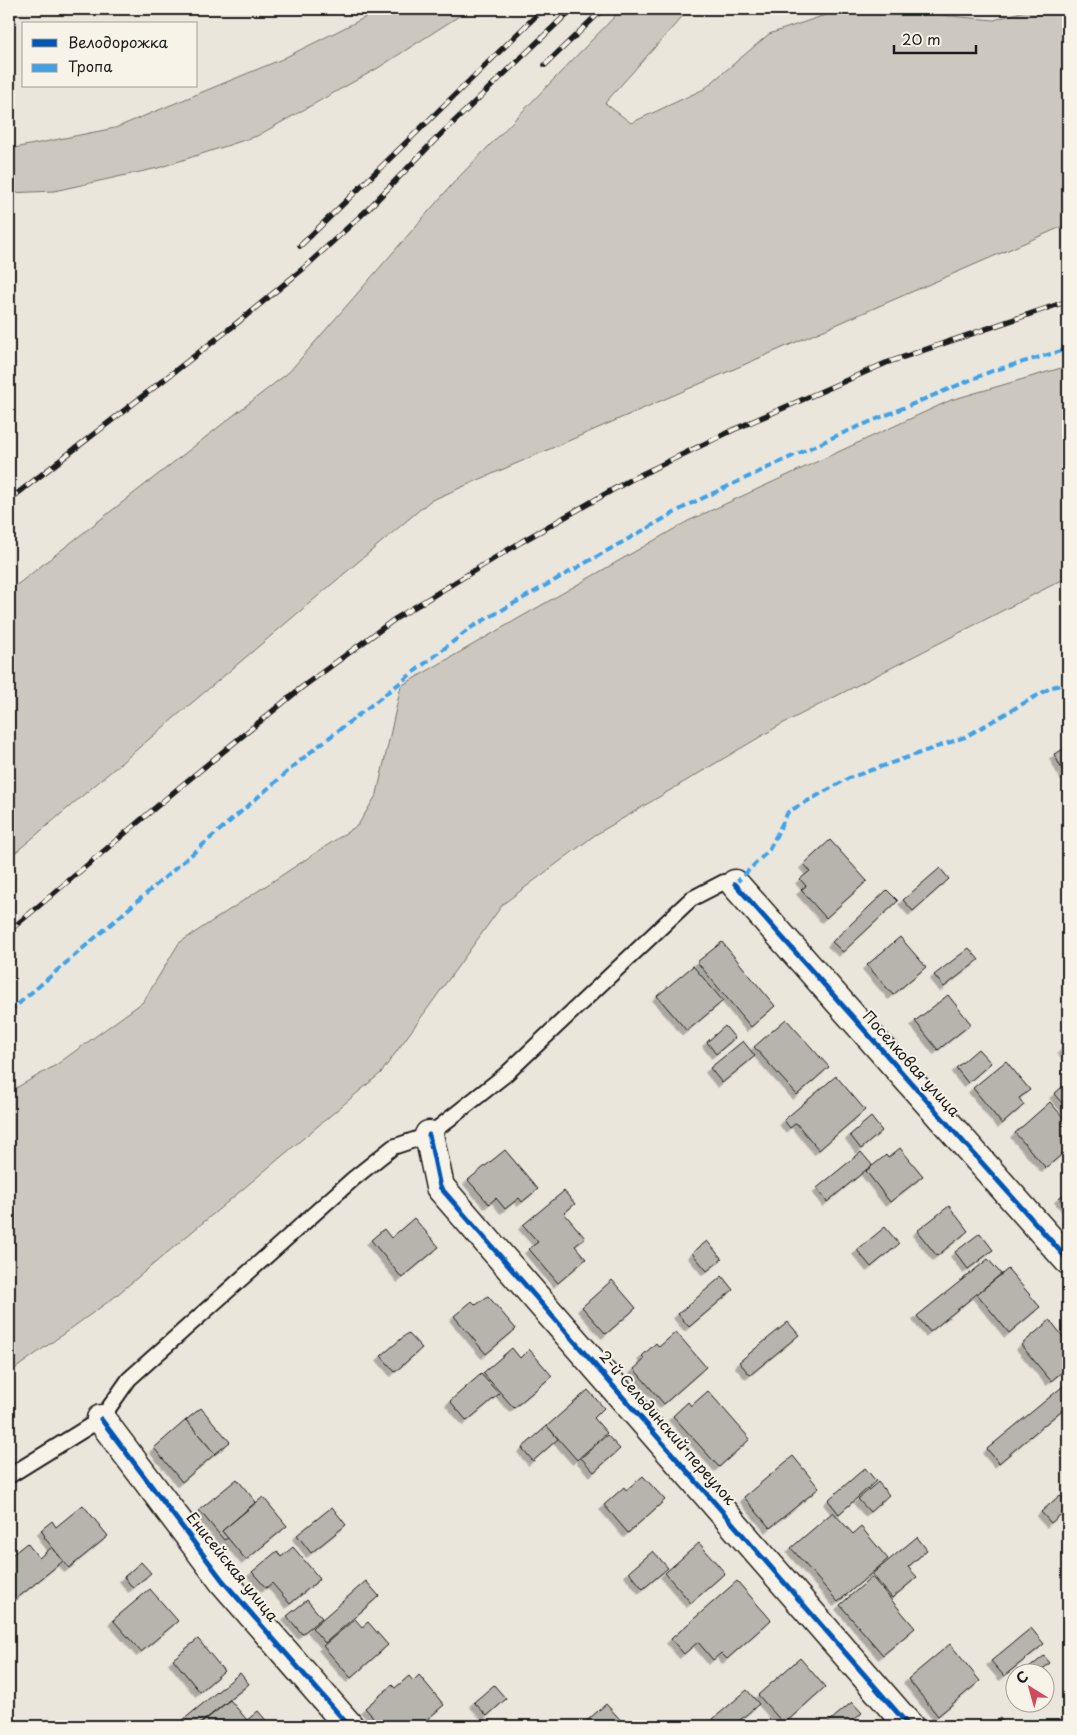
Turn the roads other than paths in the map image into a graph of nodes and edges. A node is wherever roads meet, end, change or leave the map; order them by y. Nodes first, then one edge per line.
1 (735, 884) joint
2 (429, 1135) junction
3 (1068, 1260) edge
4 (101, 1419) junction
5 (9, 1476) edge
6 (350, 1726) edge
7 (909, 1726) edge

1 - 2 lane
1 - 3 street, Поселковая улица
2 - 4 lane
2 - 7 street, 2-й Сельдинский переулок
4 - 5 lane
4 - 6 street, Енисейская улица

